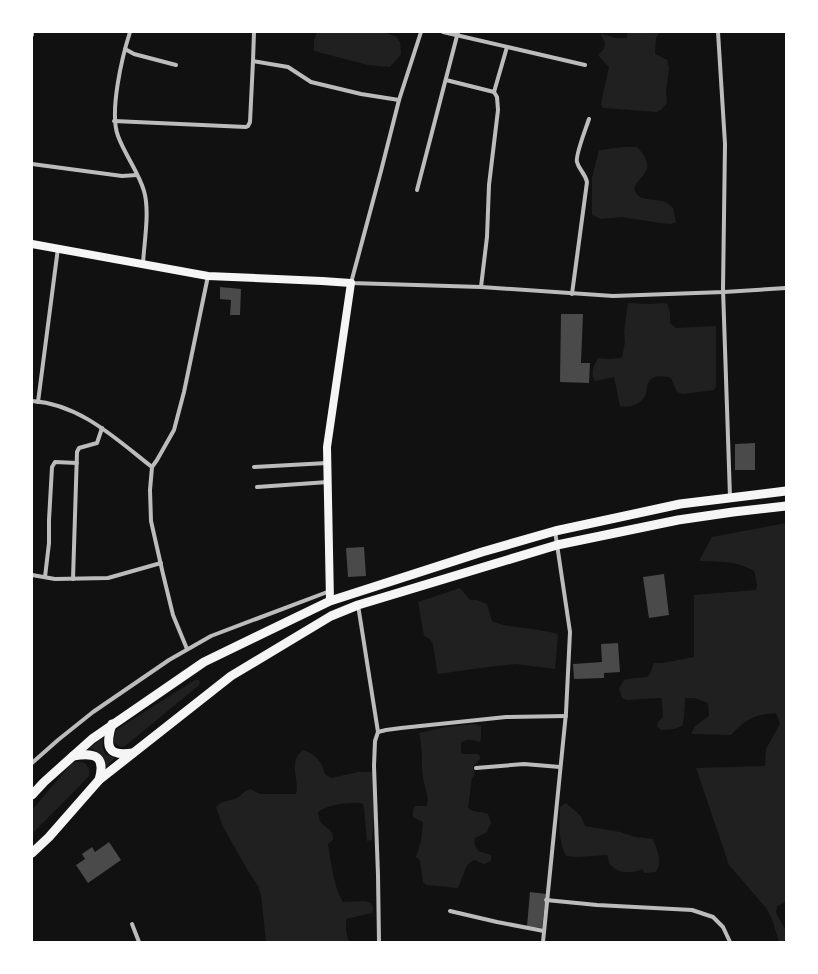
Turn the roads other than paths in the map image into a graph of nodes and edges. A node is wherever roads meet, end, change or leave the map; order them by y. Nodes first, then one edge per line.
1 (130, 32) edge
2 (254, 32) edge
3 (421, 32) edge
4 (443, 32) edge
5 (718, 32) edge
6 (458, 34) edge
7 (507, 47) junction
8 (125, 49) junction
9 (253, 61) junction
10 (176, 64) dead end
11 (585, 65) dead end
12 (446, 80) junction
13 (494, 92) junction
14 (399, 100) junction
15 (589, 119) dead end
16 (114, 121) junction
17 (32, 164) edge
18 (137, 175) junction
19 (417, 190) dead end
20 (32, 244) edge
21 (58, 248) junction
22 (143, 264) junction
23 (208, 276) junction
24 (350, 283) junction
25 (481, 288) junction
26 (786, 288) edge
27 (724, 292) junction
28 (572, 294) junction
29 (32, 401) edge
30 (38, 402) junction
31 (102, 428) junction
32 (76, 462) junction
33 (327, 463) junction
34 (152, 467) junction
35 (254, 467) dead end
36 (328, 482) junction
37 (258, 487) dead end
38 (786, 491) edge
39 (730, 498) junction
40 (786, 506) edge
41 (624, 515) junction
42 (626, 530) junction
43 (555, 531) junction
44 (557, 545) junction
45 (161, 563) junction
46 (32, 575) edge
47 (45, 577) junction
48 (73, 579) junction
49 (330, 590) junction
50 (330, 601) junction
51 (358, 605) junction
52 (188, 649) junction
53 (566, 716) junction
54 (112, 724) junction
55 (378, 732) junction
56 (134, 752) junction
57 (73, 756) junction
58 (32, 763) edge
59 (560, 767) junction
60 (476, 768) dead end
61 (99, 780) junction
62 (32, 795) edge
63 (32, 853) edge
64 (546, 900) junction
65 (450, 911) dead end
66 (132, 924) dead end
67 (544, 931) junction
68 (139, 942) edge
69 (379, 942) edge
70 (543, 942) edge
71 (730, 942) edge

1 - 8 street
2 - 9 street
3 - 14 street
4 - 6 street
5 - 27 street
6 - 7 street
6 - 12 street
7 - 11 street
7 - 13 street
8 - 10 street
8 - 16 street
9 - 14 street
9 - 16 street
12 - 13 street
12 - 19 street
13 - 25 street
14 - 24 street
15 - 28 street
16 - 18 street
17 - 18 street
18 - 22 street
20 - 21 main road
21 - 22 main road
21 - 30 street
22 - 23 main road
23 - 24 main road
23 - 34 street
24 - 25 street
24 - 33 main road
25 - 28 street
26 - 27 street
27 - 28 street
27 - 39 street
29 - 30 street
30 - 31 street
31 - 32 street
31 - 34 street
32 - 47 street
32 - 48 street
33 - 35 street
33 - 36 main road
34 - 45 street
36 - 37 street
36 - 49 main road
38 - 39 highway
39 - 41 highway
40 - 42 highway
41 - 42 highway
41 - 43 highway
42 - 44 highway
43 - 44 street
43 - 50 highway
44 - 51 highway
44 - 53 street
45 - 48 street
45 - 52 street
46 - 47 street
47 - 48 street
49 - 50 main road
49 - 52 street
50 - 54 highway
51 - 55 street
51 - 56 highway
52 - 58 street
53 - 55 street
53 - 59 street
54 - 56 highway
54 - 57 highway
55 - 69 street
56 - 61 highway
57 - 61 highway
57 - 62 highway
59 - 60 street
59 - 64 street
61 - 63 highway
64 - 67 street
64 - 71 street
65 - 67 street
66 - 68 street
67 - 70 street

